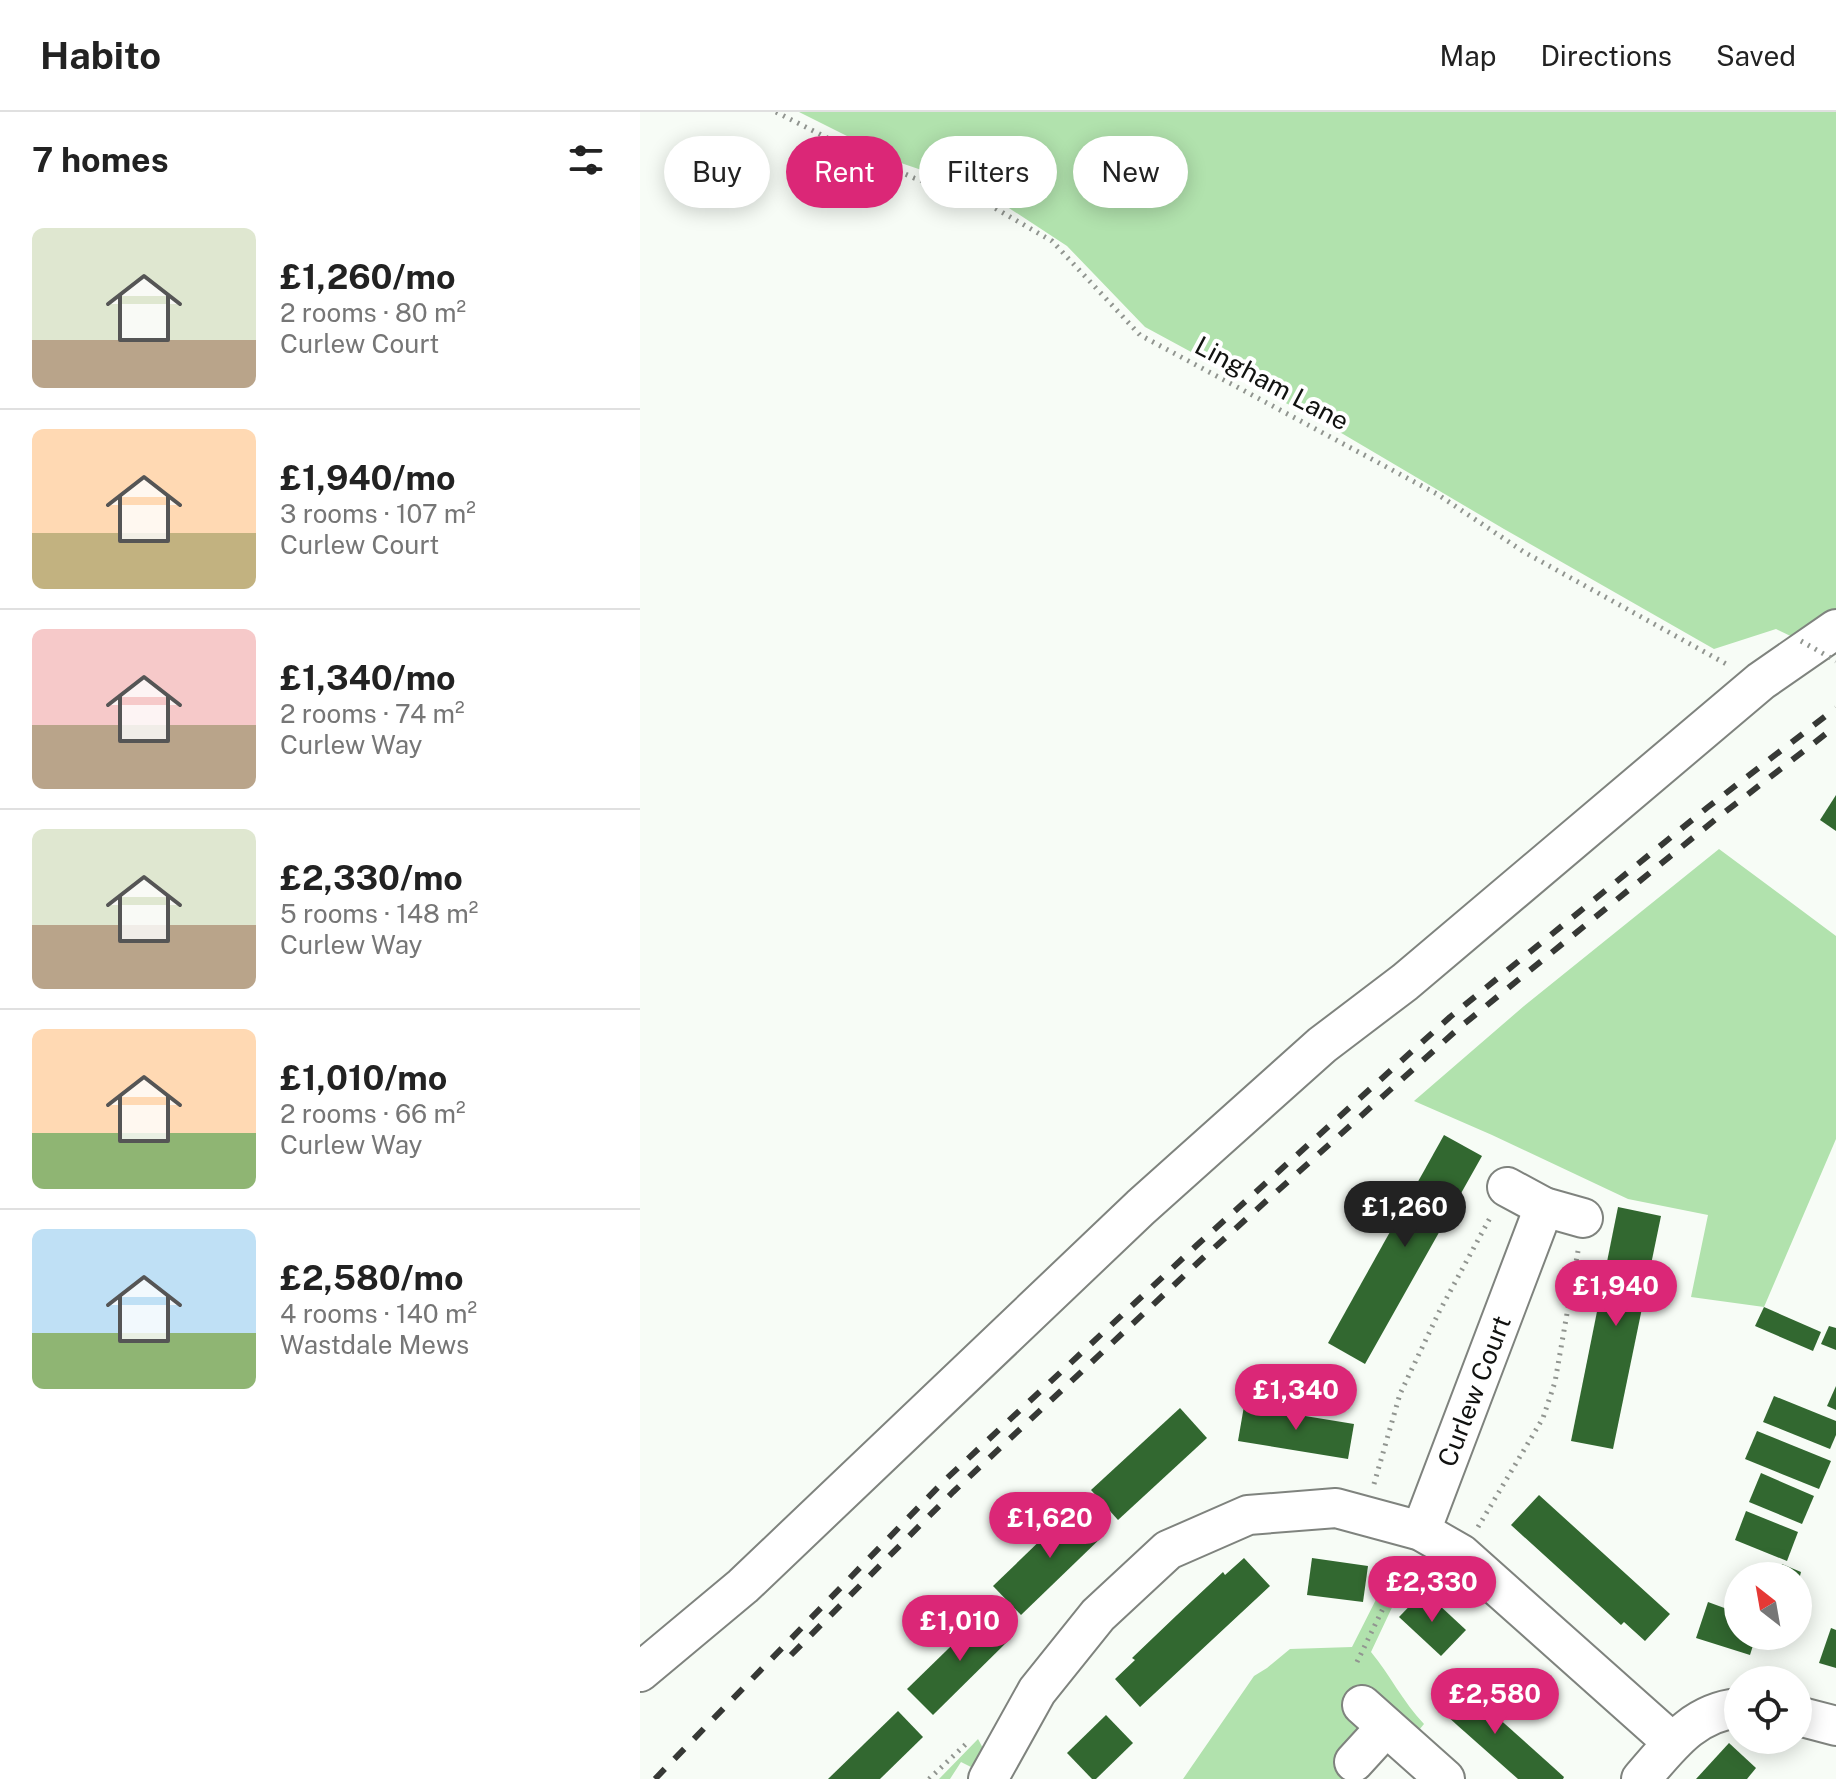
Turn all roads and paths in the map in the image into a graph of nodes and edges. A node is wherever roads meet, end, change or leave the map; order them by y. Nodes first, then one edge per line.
1 (776, 112) edge
2 (1819, 635) edge
3 (1836, 661) edge
4 (1761, 681) junction
5 (1507, 1187) joint
6 (1544, 1207) junction
7 (1583, 1218) joint
8 (1365, 1516) junction
9 (1421, 1531) junction
10 (1461, 1554) junction
11 (1357, 1662) dead end
12 (640, 1672) edge
13 (1724, 1710) edge
14 (1812, 1720) edge
15 (1836, 1726) edge
16 (1672, 1742) junction
17 (1354, 1762) dead end
18 (988, 1779) edge
19 (1445, 1779) edge
20 (1641, 1779) edge

1 - 4 path, Lingham Lane
2 - 3 path, bridge
2 - 4 street
4 - 12 street
5 - 6 street
5 - 8 path
6 - 7 street
6 - 9 street, Curlew Court
7 - 10 path
8 - 9 street
8 - 18 street
9 - 10 street
9 - 11 path
10 - 16 street
13 - 16 street
14 - 15 street
16 - 20 street
17 - 19 street

